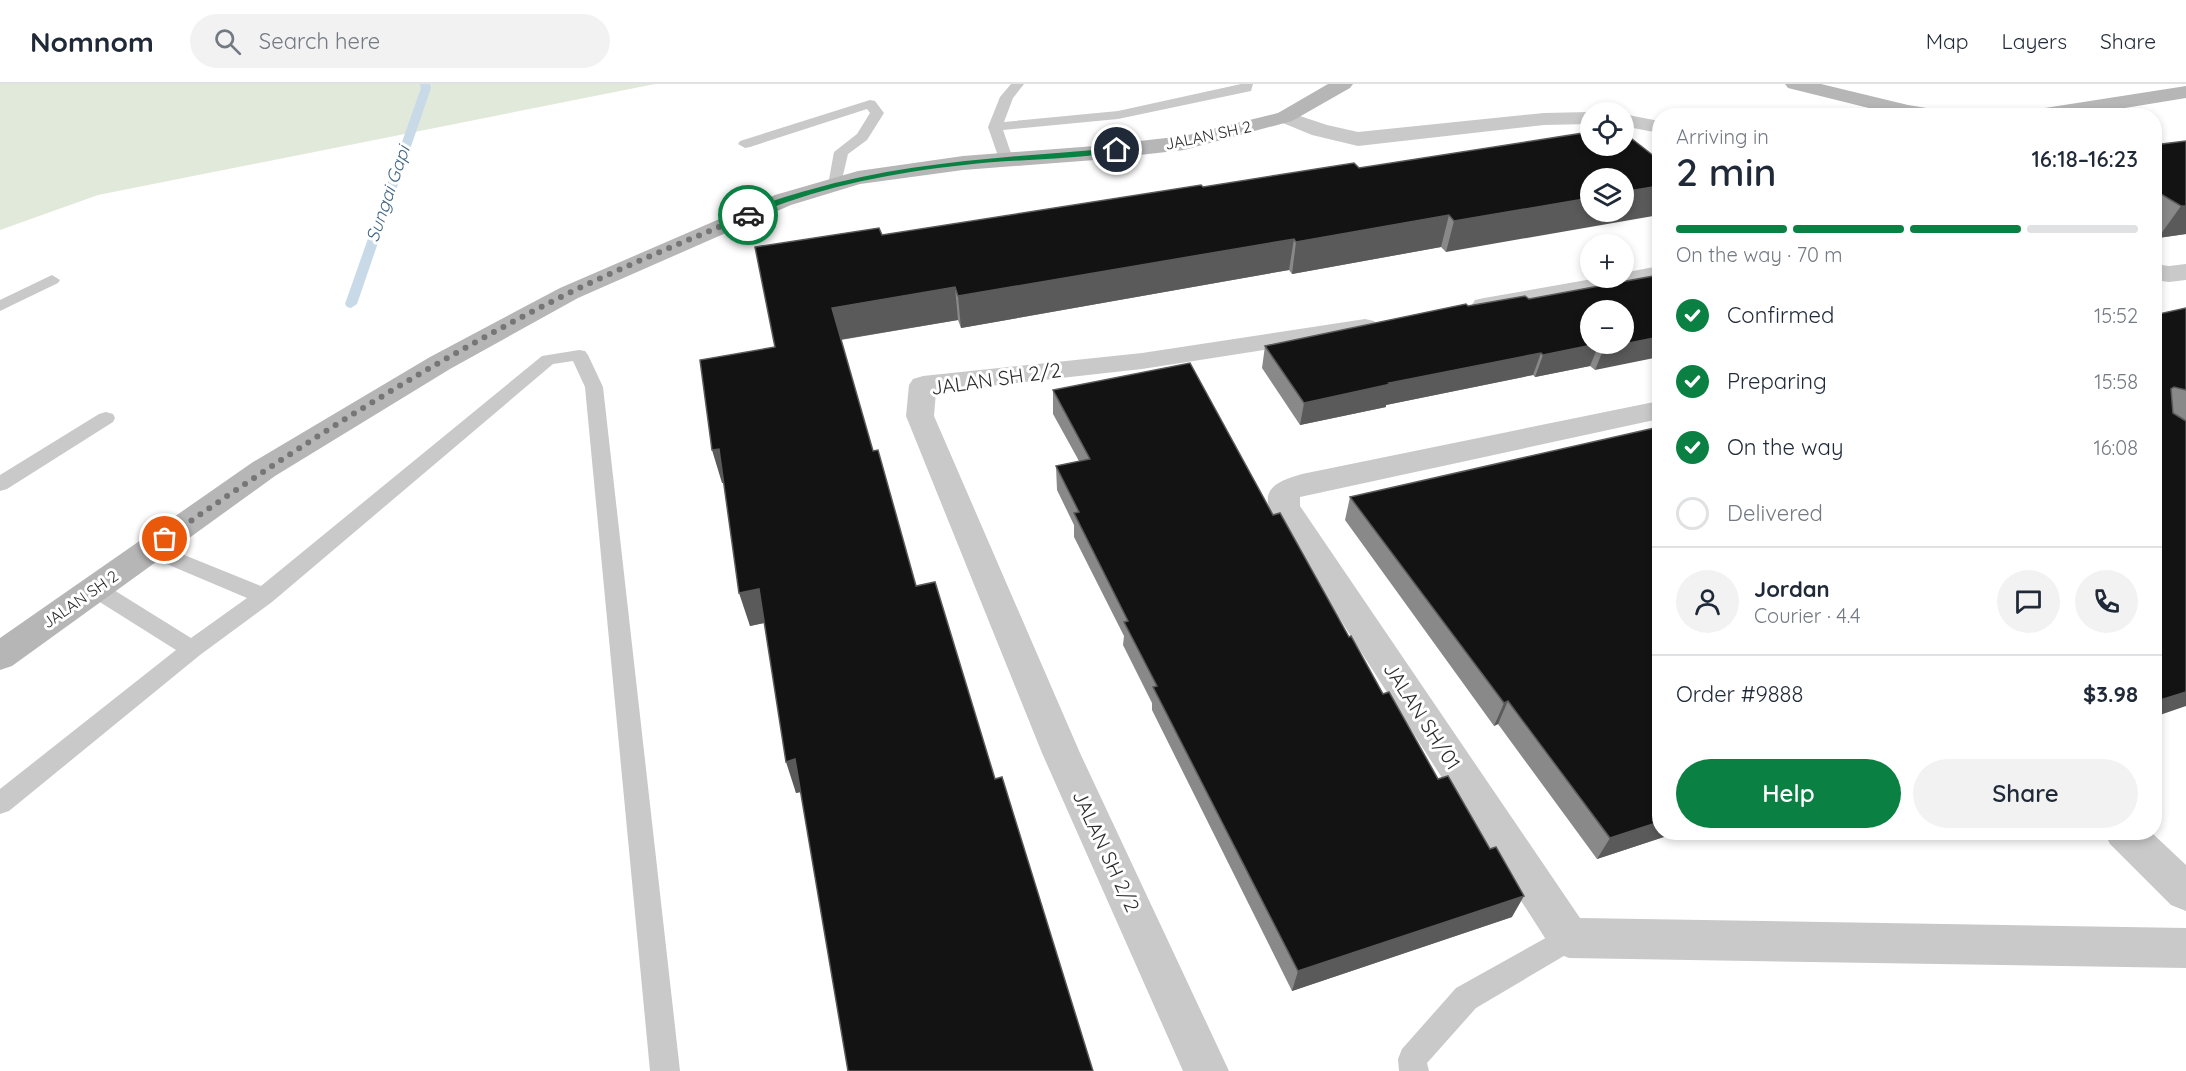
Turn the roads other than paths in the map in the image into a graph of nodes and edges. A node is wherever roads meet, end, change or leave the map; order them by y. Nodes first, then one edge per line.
1 (1018, 84) edge
2 (1247, 84) edge
3 (1344, 84) edge
4 (1795, 84) edge
5 (2186, 92) edge
6 (1895, 108) edge
7 (2083, 108) edge
8 (1286, 117) junction
9 (1580, 118) edge
10 (1634, 122) edge
11 (1652, 125) edge
12 (995, 127) junction
13 (745, 144) dead end
14 (1006, 159) junction
15 (835, 185) junction
16 (1652, 275) edge
17 (52, 280) dead end
18 (0, 306) edge
19 (1464, 310) edge
20 (1384, 325) edge
21 (1652, 411) edge
22 (106, 418) dead end
23 (0, 484) edge
24 (150, 549) junction
25 (94, 588) junction
26 (264, 596) junction
27 (192, 649) junction
28 (0, 656) edge
29 (0, 803) edge
30 (2132, 840) edge
31 (2186, 892) edge
32 (1569, 938) junction
33 (2186, 948) edge
34 (665, 1071) edge
35 (1206, 1071) edge
36 (1414, 1071) edge

1 - 12 lane
2 - 12 lane
3 - 8 street, JALAN SH 2
4 - 6 street
5 - 7 street
8 - 9 street
8 - 14 street, JALAN SH 2
10 - 11 street
12 - 14 lane
13 - 15 lane
14 - 15 street, JALAN SH 2
15 - 24 street, JALAN SH 2
16 - 19 street
17 - 18 lane
20 - 35 street, JALAN SH 2/2
21 - 32 street, JALAN SH/01
22 - 23 lane
24 - 25 street, JALAN SH 2
24 - 26 lane
25 - 27 lane
25 - 28 street, JALAN SH 2
26 - 27 lane
26 - 34 lane
27 - 29 lane
30 - 31 street
32 - 33 street
32 - 36 lane

